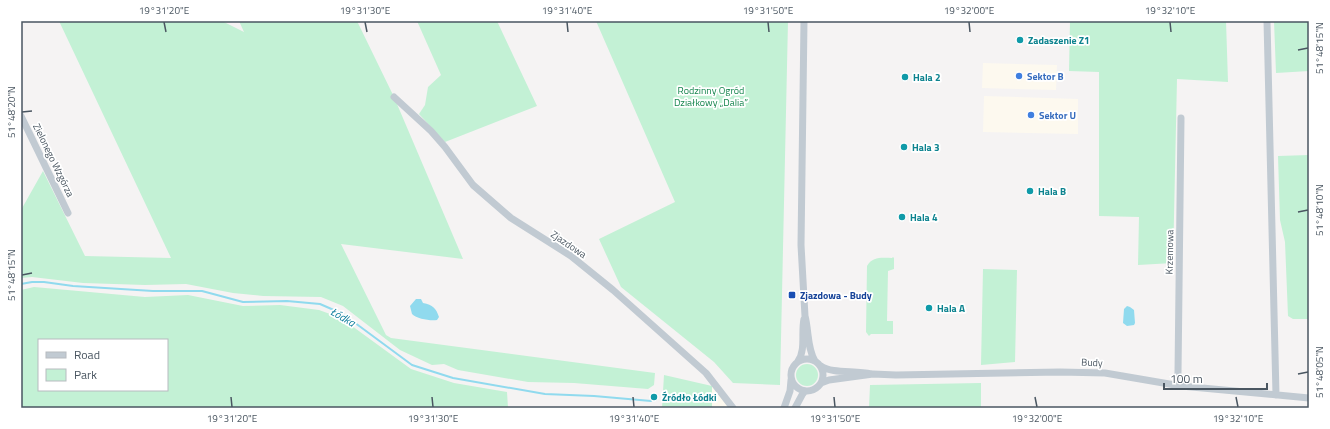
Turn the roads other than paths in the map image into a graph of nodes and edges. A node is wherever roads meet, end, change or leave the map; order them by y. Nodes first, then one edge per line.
1 (804, 21) edge
2 (1267, 21) edge
3 (394, 97) dead end
4 (21, 116) edge
5 (1181, 118) dead end
6 (68, 213) dead end
7 (804, 316) junction
8 (798, 361) junction
9 (818, 363) junction
10 (873, 374) junction
11 (791, 380) junction
12 (821, 383) junction
13 (1176, 386) junction
14 (805, 391) junction
15 (1276, 395) junction
16 (1309, 398) edge
17 (733, 408) edge
18 (784, 408) edge
19 (795, 408) edge

1 - 7 street
2 - 15 street
3 - 17 street, Zjazdowa
4 - 6 street, Zielonego Wzgórza
5 - 13 street, Krzemowa
7 - 8 street
7 - 9 street
8 - 9 street
8 - 11 street
9 - 10 street, Budy
9 - 12 street
10 - 12 street, Budy
10 - 13 street, Budy
11 - 14 street
11 - 18 street
12 - 14 street
13 - 15 street, Budy
14 - 19 street
15 - 16 street, Budy

